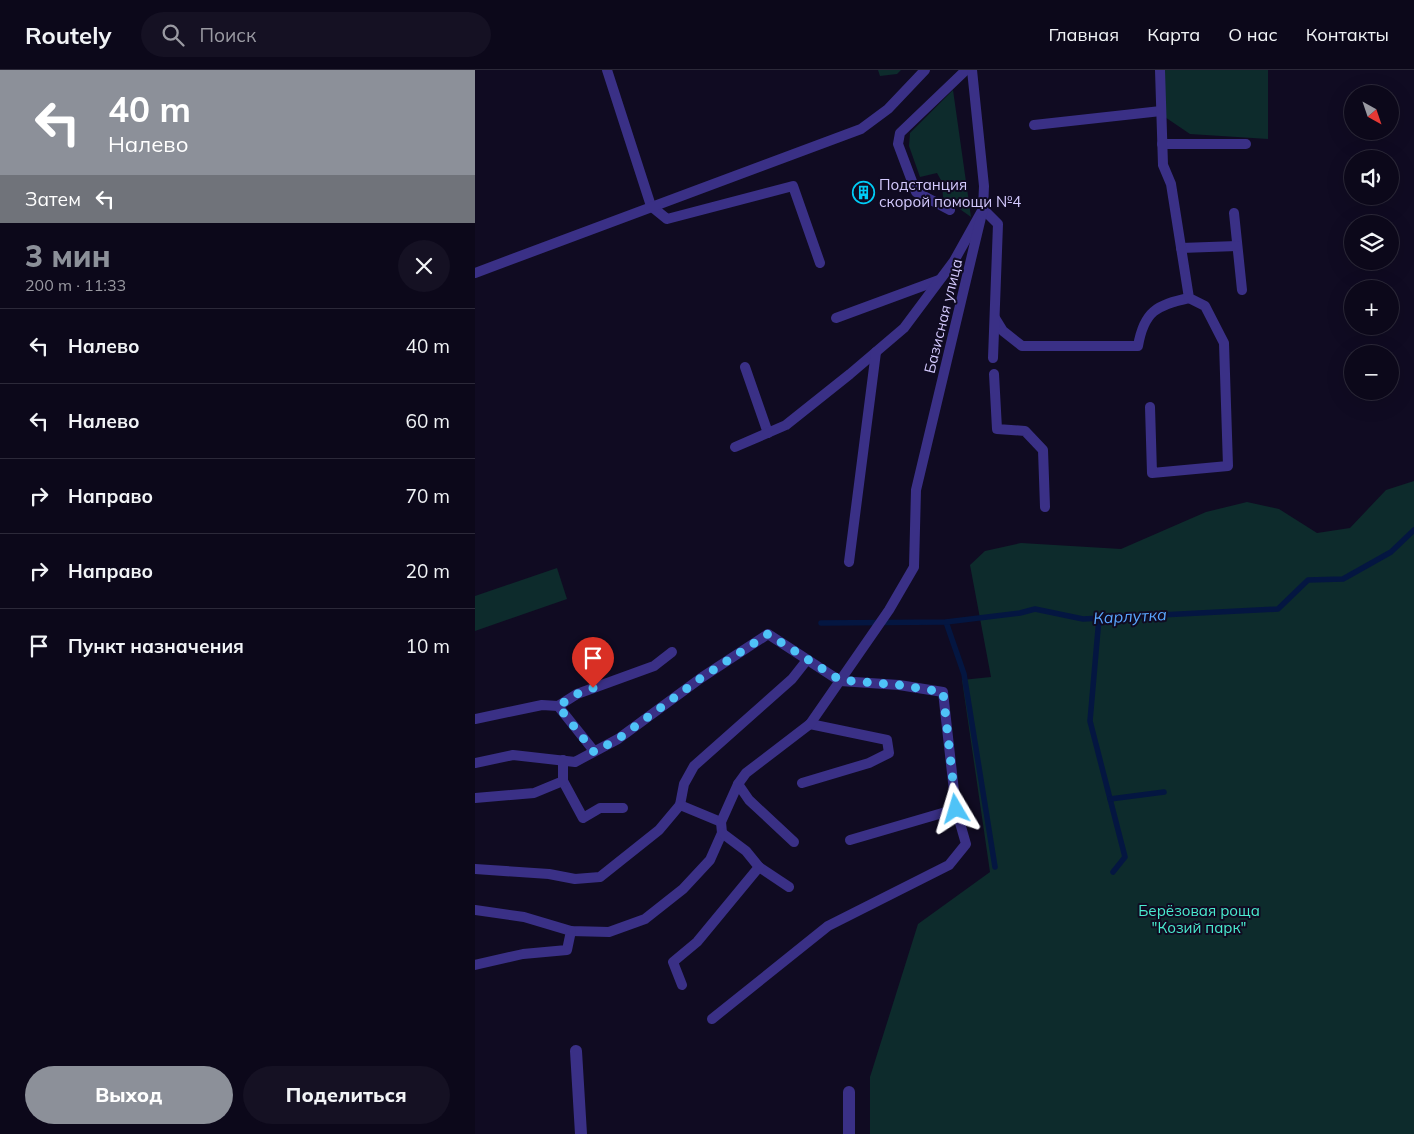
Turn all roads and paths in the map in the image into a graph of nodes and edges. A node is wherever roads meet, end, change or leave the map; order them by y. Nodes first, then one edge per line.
1 (607, 70) edge
2 (925, 70) edge
3 (966, 70) edge
4 (972, 70) edge
5 (1160, 70) edge
6 (1161, 111) junction
7 (1034, 125) dead end
8 (1163, 144) junction
9 (1246, 144) dead end
10 (651, 206) junction
11 (983, 209) junction
12 (950, 210) dead end
13 (1235, 213) dead end
14 (1237, 246) junction
15 (1181, 248) junction
16 (820, 263) dead end
17 (475, 273) edge
18 (940, 279) junction
19 (1242, 290) dead end
20 (1189, 298) junction
21 (994, 317) junction
22 (836, 318) dead end
23 (875, 352) junction
24 (993, 358) dead end
25 (745, 367) dead end
26 (994, 374) dead end
27 (1150, 407) dead end
28 (768, 433) junction
29 (735, 447) dead end
30 (1045, 507) dead end
31 (849, 562) dead end
32 (672, 652) dead end
33 (807, 660) junction
34 (840, 680) junction
35 (558, 706) junction
36 (475, 719) edge
37 (810, 724) junction
38 (594, 752) junction
39 (563, 760) junction
40 (475, 763) edge
41 (563, 781) junction
42 (803, 783) dead end
43 (738, 784) junction
44 (475, 798) edge
45 (681, 805) junction
46 (623, 808) dead end
47 (956, 809) junction
48 (721, 827) junction
49 (850, 840) dead end
50 (794, 842) dead end
51 (759, 867) junction
52 (475, 869) edge
53 (789, 887) dead end
54 (475, 910) edge
55 (571, 931) junction
56 (475, 965) edge
57 (682, 985) dead end
58 (712, 1019) dead end
59 (576, 1051) dead end
60 (849, 1092) dead end
61 (581, 1134) edge
62 (849, 1134) edge

1 - 10 lane
2 - 10 lane
3 - 12 lane
4 - 11 lane, Базисная улица
5 - 6 lane
6 - 7 lane
6 - 8 lane
8 - 9 lane
8 - 15 lane
10 - 16 lane
10 - 17 lane
11 - 18 lane
11 - 21 lane
11 - 34 lane, Базисная улица
13 - 14 lane
14 - 15 lane
14 - 19 lane
15 - 20 lane
18 - 22 lane
18 - 23 lane
20 - 21 lane
20 - 27 lane
21 - 24 lane
23 - 28 lane
23 - 31 lane
25 - 28 lane
26 - 30 lane
28 - 29 lane
32 - 35 lane
33 - 34 lane
33 - 38 lane
33 - 45 lane
34 - 37 lane
34 - 47 lane
35 - 36 lane
35 - 38 lane
37 - 42 lane
37 - 43 lane
38 - 39 lane
39 - 40 lane
39 - 41 lane
41 - 44 lane
41 - 46 lane
43 - 48 lane
43 - 50 lane
45 - 48 lane
45 - 52 lane
47 - 49 lane
47 - 58 lane
48 - 51 lane
48 - 55 lane
51 - 53 lane
51 - 57 lane
54 - 55 lane
55 - 56 lane
59 - 61 street
60 - 62 street

